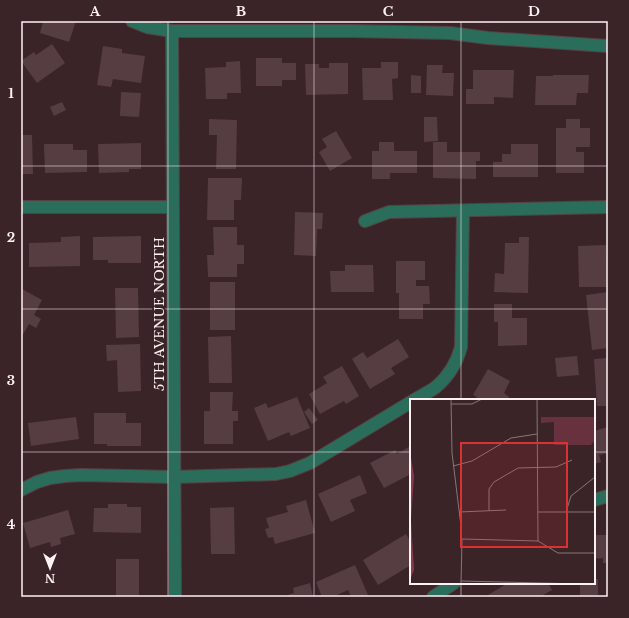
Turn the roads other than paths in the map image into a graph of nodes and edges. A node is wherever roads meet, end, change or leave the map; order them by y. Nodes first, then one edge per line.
1 (132, 21) edge
2 (264, 26) edge
3 (450, 27) edge
4 (172, 31) junction
5 (608, 46) edge
6 (21, 207) edge
7 (172, 207) junction
8 (608, 207) edge
9 (463, 211) junction
10 (365, 221) dead end
11 (416, 399) edge
12 (410, 403) edge
13 (174, 477) junction
14 (21, 490) edge
15 (608, 496) edge
16 (595, 500) edge
17 (453, 584) edge
18 (437, 596) edge
19 (175, 597) edge

1 - 4 street
2 - 3 street
2 - 4 street
3 - 5 street
4 - 7 street, 5TH AVENUE NORTH
6 - 7 street
7 - 13 street, 5TH AVENUE NORTH
8 - 9 street
9 - 10 street
9 - 11 street
12 - 13 street
13 - 14 street
13 - 19 street, 5TH AVENUE NORTH
15 - 16 street
17 - 18 street

